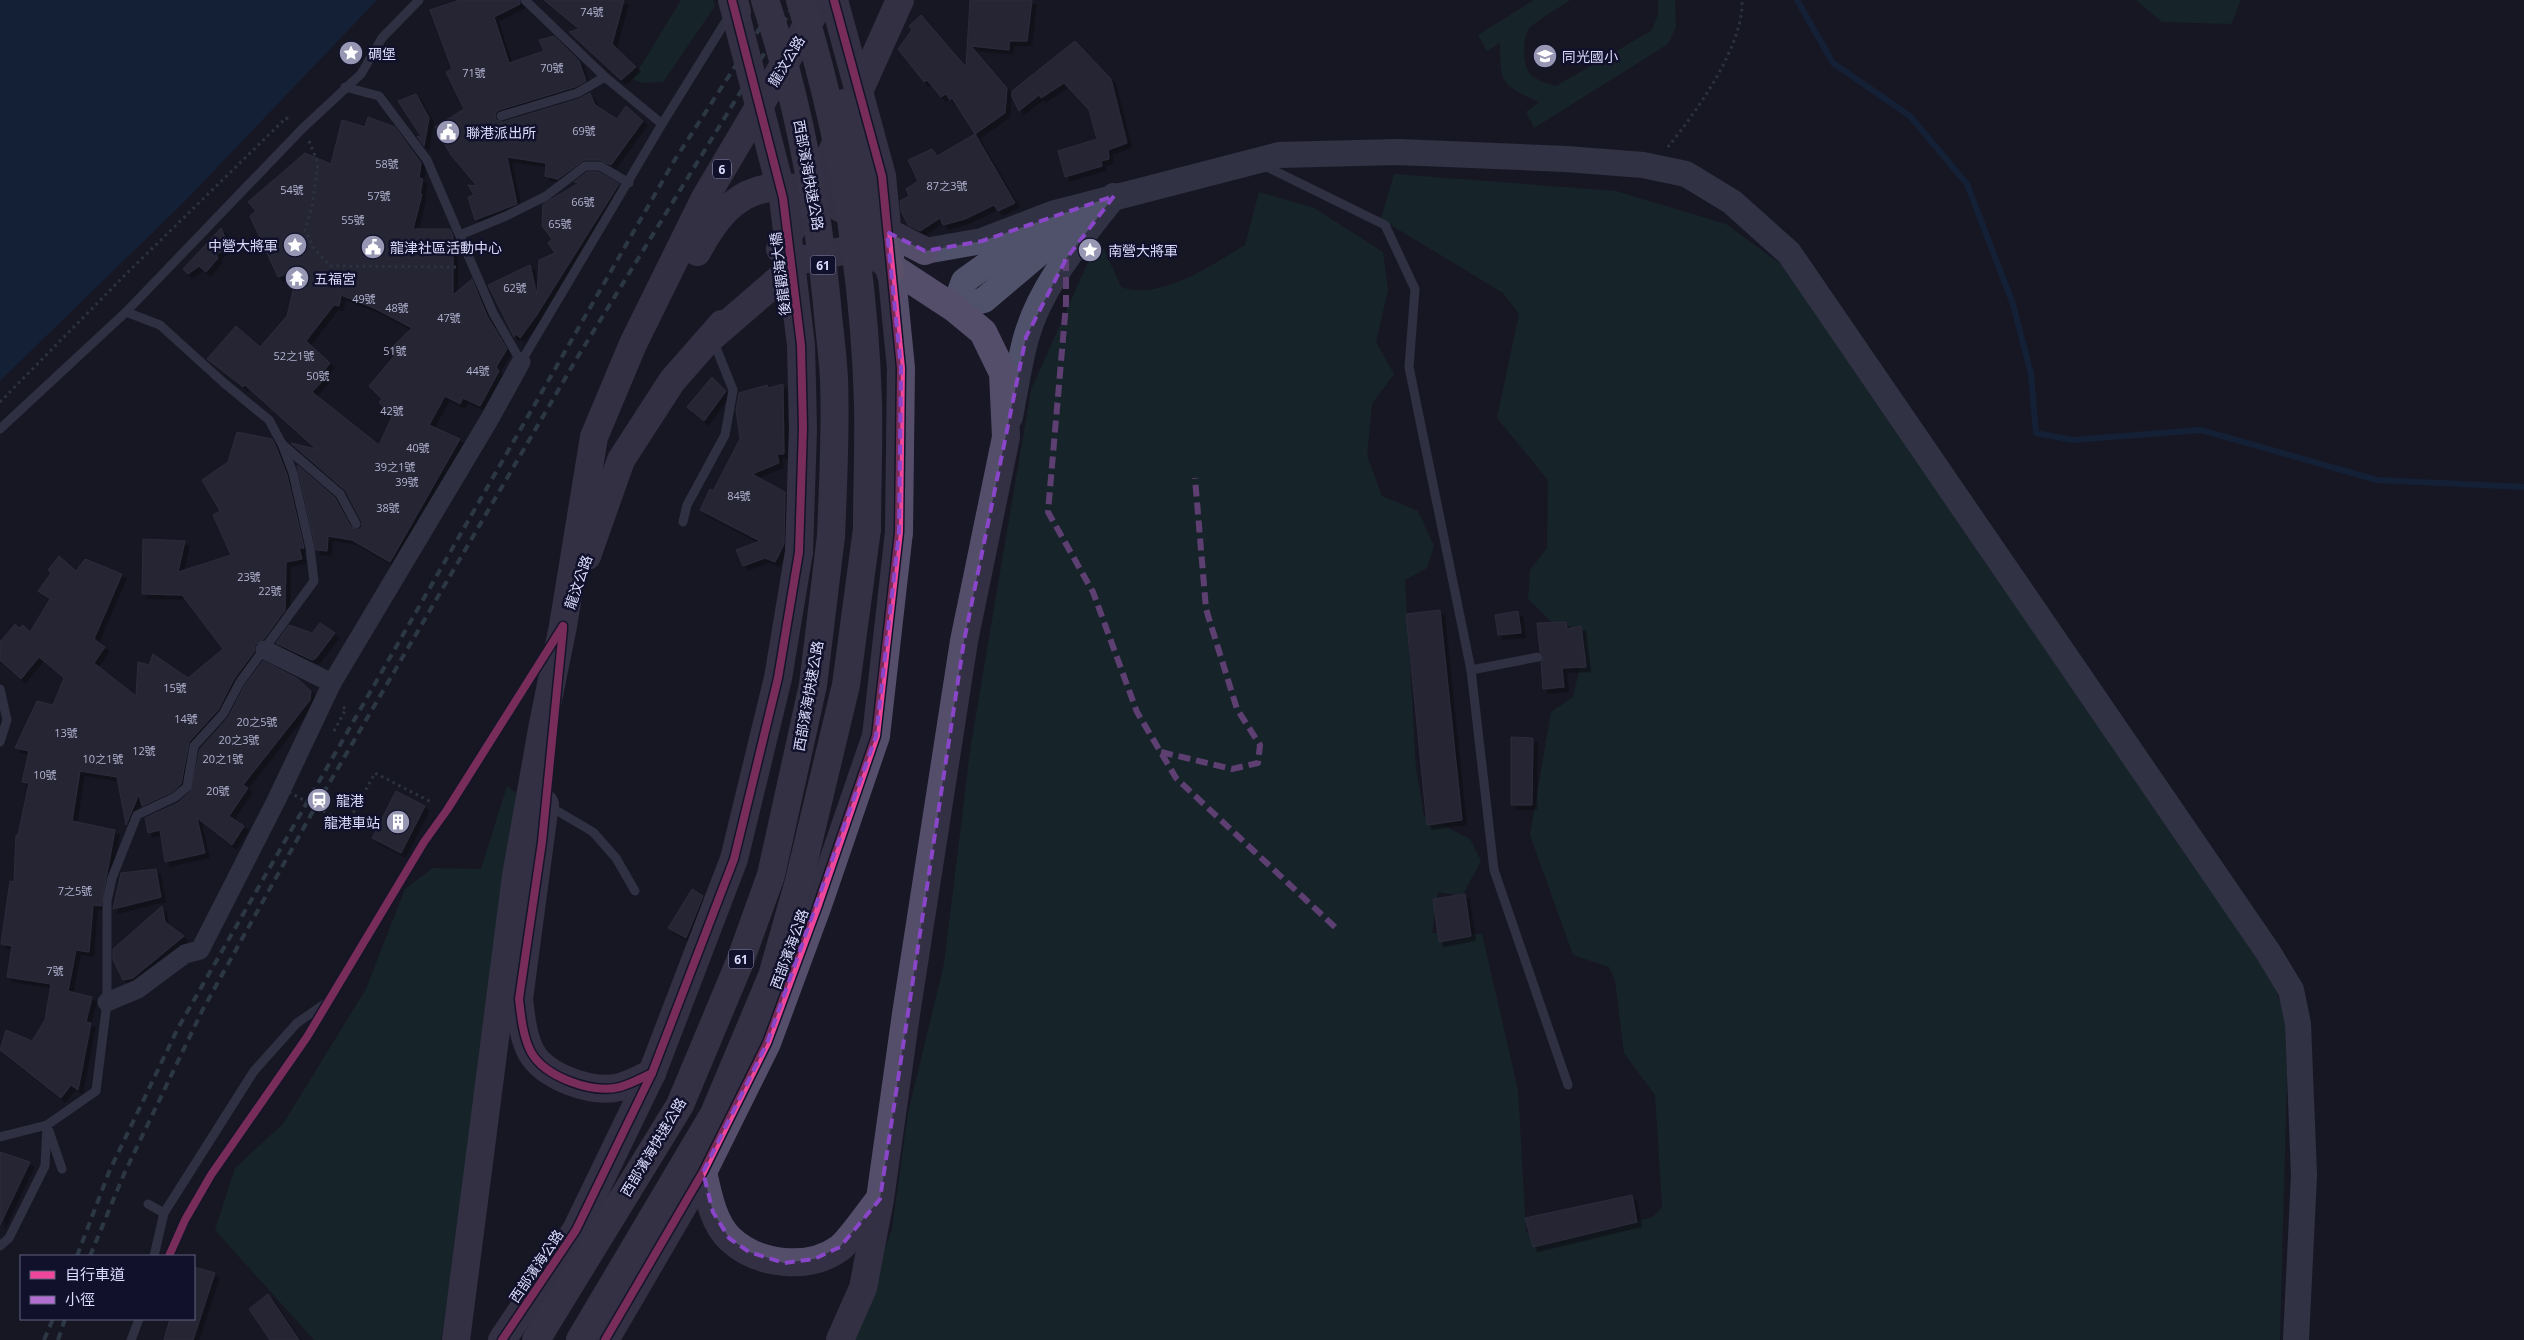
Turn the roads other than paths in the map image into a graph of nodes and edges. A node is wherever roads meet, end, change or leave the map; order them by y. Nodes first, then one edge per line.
1 (419, 0) edge
2 (525, 0) edge
3 (765, 0) edge
4 (800, 0) edge
5 (804, 0) edge
6 (822, 0) edge
7 (834, 0) edge
8 (886, 0) edge
9 (900, 0) edge
10 (736, 3) edge
11 (877, 49) junction
12 (605, 77) junction
13 (345, 87) junction
14 (500, 116) dead end
15 (662, 124) junction
16 (1252, 160) junction
17 (629, 183) junction
18 (814, 194) junction
19 (1114, 196) junction
20 (460, 235) junction
21 (861, 247) junction
22 (925, 251) junction
23 (890, 272) junction
24 (954, 308) junction
25 (126, 312) junction
26 (712, 337) junction
27 (633, 344) junction
28 (521, 362) junction
29 (0, 429) edge
30 (1006, 437) junction
31 (282, 444) junction
32 (683, 522) dead end
33 (356, 524) dead end
34 (799, 552) joint
35 (563, 626) junction
36 (265, 650) junction
37 (1538, 657) dead end
38 (1471, 670) junction
39 (332, 683) junction
40 (0, 689) edge
41 (0, 742) edge
42 (545, 804) junction
43 (636, 891) dead end
44 (329, 1001) junction
45 (107, 1002) junction
46 (652, 1073) junction
47 (1568, 1085) dead end
48 (47, 1125) junction
49 (0, 1137) edge
50 (62, 1169) dead end
51 (703, 1172) junction
52 (880, 1199) junction
53 (148, 1204) dead end
54 (164, 1212) junction
55 (0, 1246) edge
56 (154, 1255) edge
57 (168, 1255) edge
58 (138, 1320) edge
59 (130, 1340) edge
60 (456, 1340) edge
61 (502, 1340) edge
62 (536, 1340) edge
63 (580, 1340) edge
64 (605, 1340) edge
65 (840, 1340) edge
66 (2296, 1340) edge

1 - 13 lane
2 - 12 lane
3 - 62 highway, 西部濱海快速公路 / 61, bridge
4 - 63 highway, 61, bridge
5 - 23 highway, bridge
6 - 27 main road, 龍汶公路 / 6
7 - 23 main road, bridge
8 - 18 main road
9 - 11 main road, 龍汶公路
10 - 15 lane
10 - 34 main road, 後龍觀海大橋 / 61, bridge
11 - 18 main road, 龍汶公路
11 - 22 main road
12 - 14 lane
12 - 15 lane
13 - 20 lane
13 - 25 lane
15 - 17 lane
16 - 19 main road
16 - 38 lane
16 - 66 main road
17 - 20 lane
17 - 28 lane
18 - 21 main road
18 - 22 main road
18 - 26 main road, 龍汶公路
18 - 27 main road
19 - 22 main road
19 - 24 main road
19 - 30 main road
20 - 28 lane
21 - 24 main road
21 - 26 main road
22 - 24 main road
23 - 51 main road, 西部濱海公路, bridge
24 - 30 main road
25 - 29 lane
25 - 31 lane
26 - 32 lane
26 - 35 main road, 龍汶公路
27 - 35 main road, 龍汶公路 / 6
28 - 39 street
30 - 52 main road
31 - 33 lane
31 - 36 lane
34 - 46 main road, 西部濱海公路 / 61
35 - 42 main road
35 - 44 lane
35 - 60 main road
36 - 39 street
36 - 45 lane
37 - 38 lane
38 - 47 lane
39 - 45 street
40 - 41 lane
42 - 43 lane
42 - 46 main road
44 - 54 lane
44 - 57 lane
45 - 48 lane
46 - 61 main road, 西部濱海公路 / 61
48 - 49 lane
48 - 50 lane
48 - 55 lane
51 - 52 main road
51 - 64 main road, 西部濱海公路
52 - 65 main road
53 - 54 lane
54 - 56 lane
58 - 59 lane

